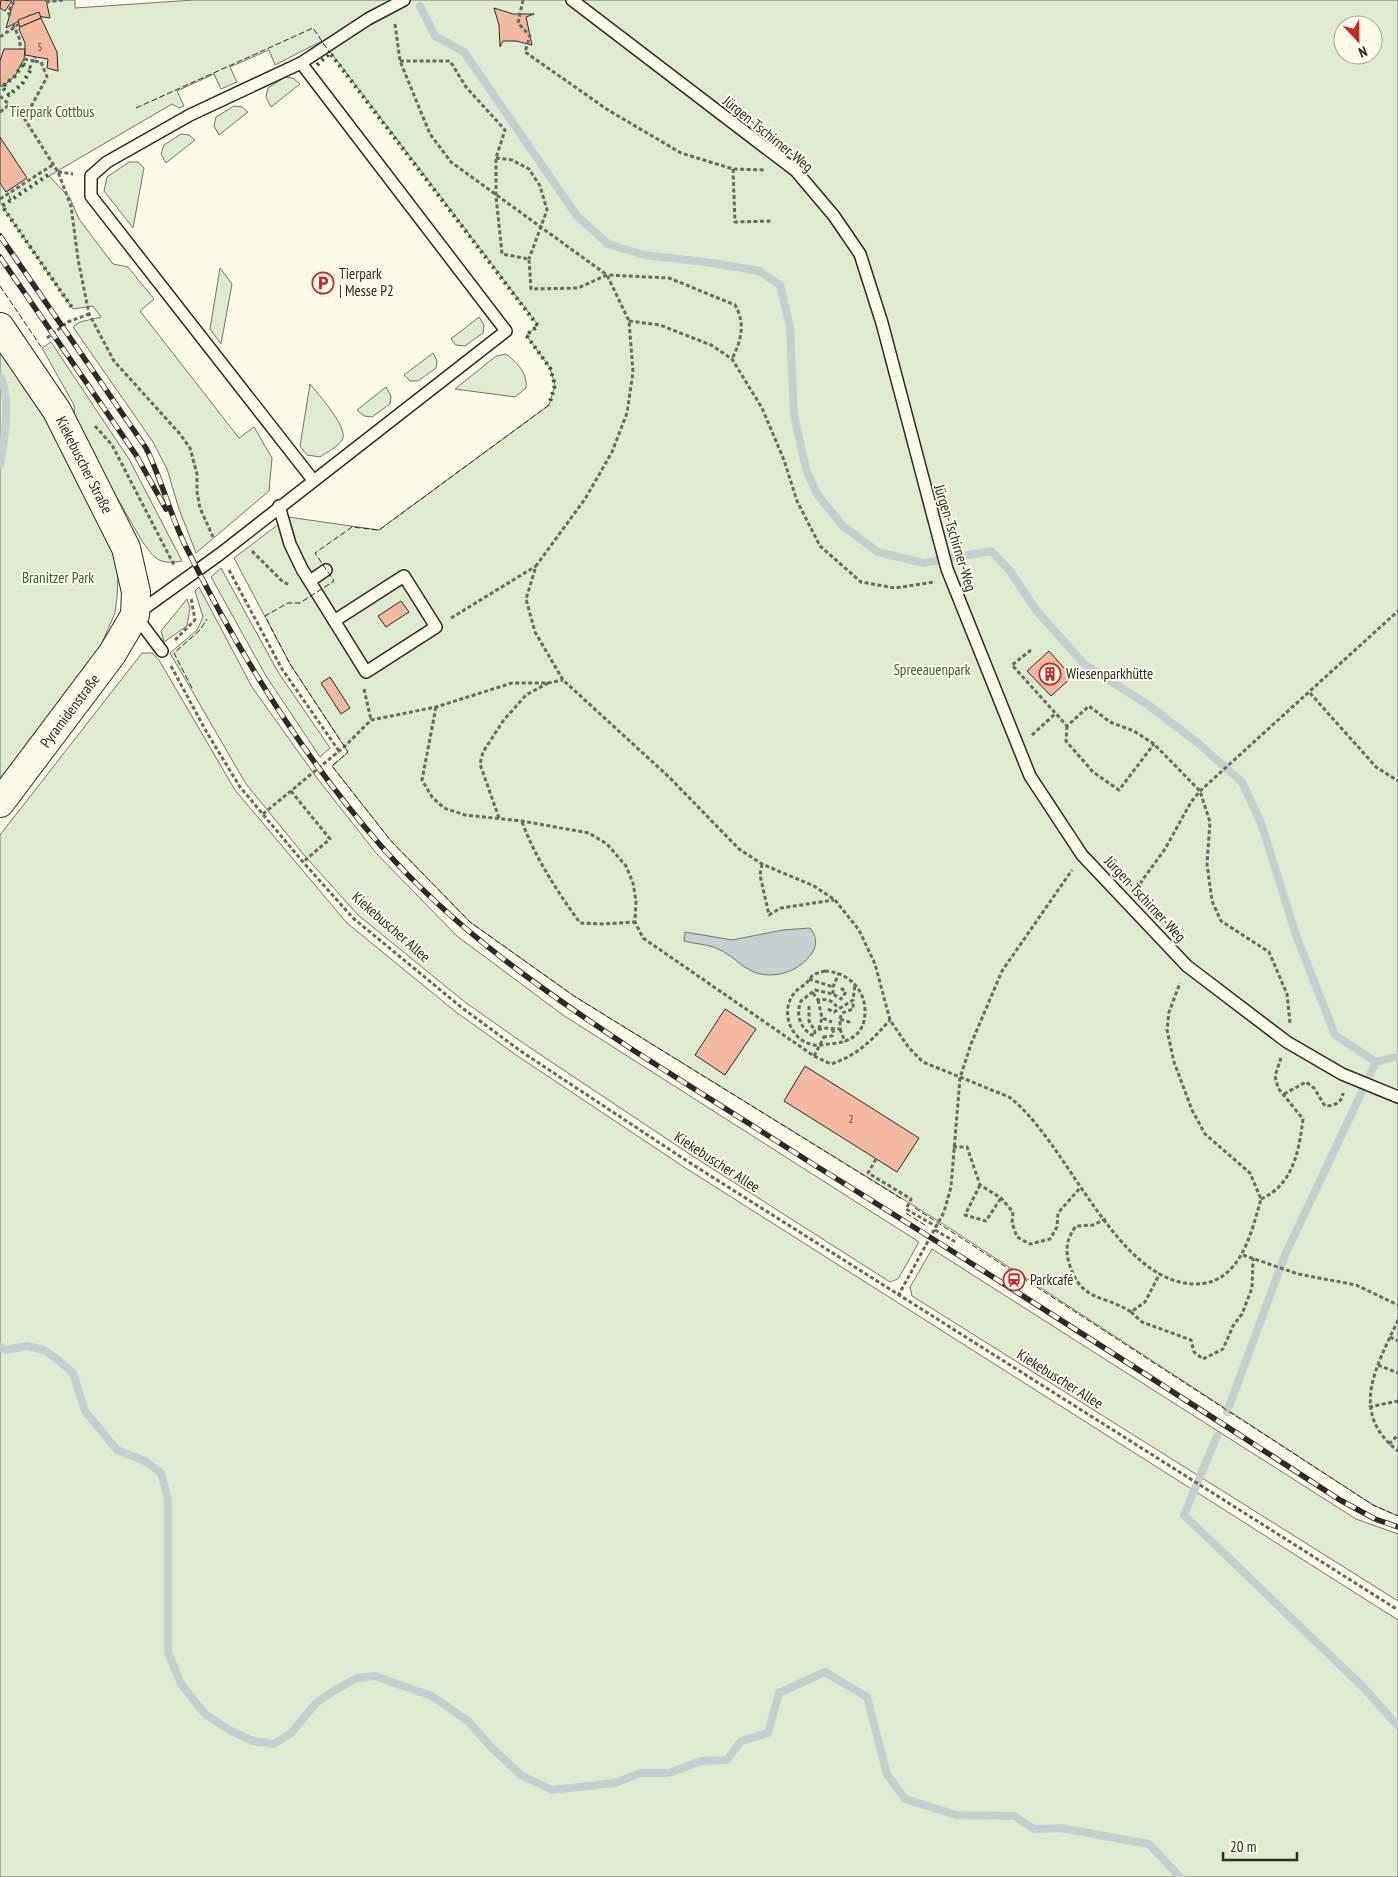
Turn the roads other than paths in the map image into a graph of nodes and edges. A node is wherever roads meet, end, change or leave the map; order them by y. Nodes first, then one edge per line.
1 (404, 0) edge
2 (572, 0) edge
3 (301, 63) junction
4 (0, 327) edge
5 (312, 480) junction
6 (279, 506) junction
7 (326, 570) dead end
8 (310, 582) junction
9 (135, 615) junction
10 (334, 621) junction
11 (162, 651) road end
12 (0, 803) edge
13 (1398, 1097) edge

1 - 3 lane
2 - 13 lane, Jürgen-Tschirner-Weg
3 - 5 lane
3 - 5 lane
4 - 9 street, Kiekebuscher Straße
5 - 6 lane
6 - 8 lane
6 - 9 lane
7 - 8 lane
8 - 10 lane
9 - 11 lane
9 - 12 street, Pyramidenstraße
10 - 10 lane

